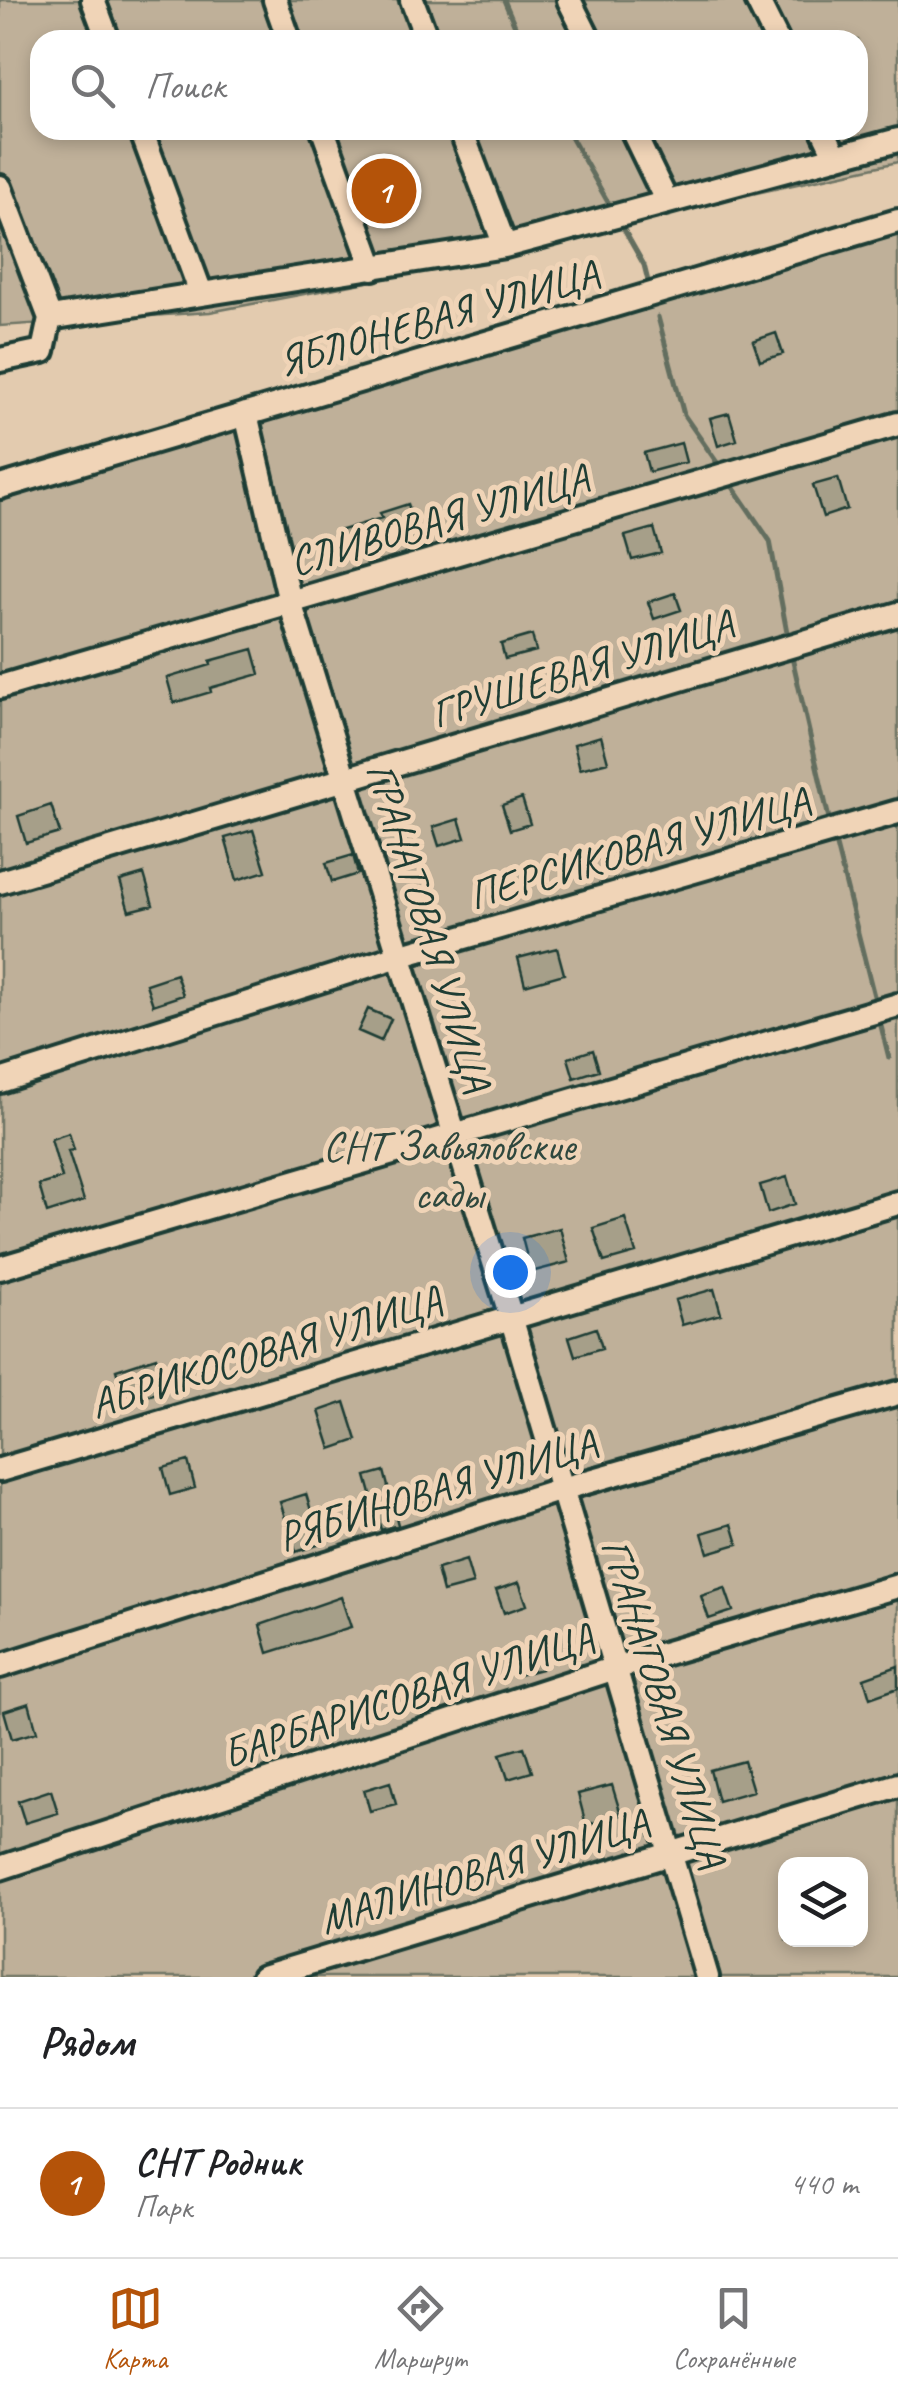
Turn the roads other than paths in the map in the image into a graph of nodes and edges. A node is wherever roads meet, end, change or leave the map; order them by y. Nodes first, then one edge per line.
1 (93, 0) edge
2 (275, 0) edge
3 (412, 0) edge
4 (568, 0) edge
5 (757, 0) edge
6 (104, 30) edge
7 (286, 30) edge
8 (423, 30) edge
9 (583, 30) edge
10 (772, 30) edge
11 (145, 140) edge
12 (326, 140) edge
13 (465, 140) edge
14 (637, 140) edge
15 (828, 140) edge
16 (898, 140) edge
17 (836, 157) junction
18 (0, 187) edge
19 (667, 202) junction
20 (898, 221) edge
21 (505, 246) junction
22 (374, 268) junction
23 (201, 293) junction
24 (50, 318) junction
25 (0, 360) edge
26 (246, 414) junction
27 (898, 424) edge
28 (0, 486) edge
29 (290, 602) junction
30 (898, 614) edge
31 (0, 687) edge
32 (344, 779) junction
33 (898, 812) edge
34 (0, 882) edge
35 (399, 956) junction
36 (898, 1004) edge
37 (0, 1080) edge
38 (454, 1137) junction
39 (898, 1203) edge
40 (0, 1268) edge
41 (511, 1317) junction
42 (898, 1392) edge
43 (0, 1470) edge
44 (562, 1490) junction
45 (898, 1586) edge
46 (0, 1666) edge
47 (614, 1668) junction
48 (898, 1785) edge
49 (670, 1855) junction
50 (0, 1868) edge
51 (263, 1977) edge
52 (706, 1977) edge

1 - 6 street
2 - 7 street
3 - 8 street
4 - 9 street
5 - 10 street
11 - 23 street
12 - 22 street
13 - 21 street
14 - 19 street
15 - 17 street
16 - 17 street
17 - 19 street
18 - 24 street
19 - 21 street
20 - 26 street, ЯБЛОНЕВАЯ УЛИЦА
21 - 22 street
22 - 23 street
23 - 24 street
24 - 25 street
26 - 28 street, ЯБЛОНЕВАЯ УЛИЦА
26 - 29 street, ГРАНАТОВАЯ УЛИЦА
27 - 29 street, СЛИВОВАЯ УЛИЦА
29 - 31 street, СЛИВОВАЯ УЛИЦА
29 - 32 street, ГРАНАТОВАЯ УЛИЦА
30 - 32 street, ГРУШЕВАЯ УЛИЦА
32 - 34 street, ГРУШЕВАЯ УЛИЦА
32 - 35 street, ГРАНАТОВАЯ УЛИЦА
33 - 35 street, ПЕРСИКОВАЯ УЛИЦА
35 - 37 street, ПЕРСИКОВАЯ УЛИЦА
35 - 38 street, ГРАНАТОВАЯ УЛИЦА
36 - 38 street
38 - 40 street
38 - 41 street, ГРАНАТОВАЯ УЛИЦА
39 - 41 street, АБРИКОСОВАЯ УЛИЦА
41 - 43 street, АБРИКОСОВАЯ УЛИЦА
41 - 44 street, ГРАНАТОВАЯ УЛИЦА
42 - 44 street, РЯБИНОВАЯ УЛИЦА
44 - 46 street, РЯБИНОВАЯ УЛИЦА
44 - 47 street, ГРАНАТОВАЯ УЛИЦА
45 - 47 street, БАРБАРИСОВАЯ УЛИЦА
47 - 49 street, ГРАНАТОВАЯ УЛИЦА
47 - 50 street, БАРБАРИСОВАЯ УЛИЦА
48 - 49 street, МАЛИНОВАЯ УЛИЦА
49 - 51 street, МАЛИНОВАЯ УЛИЦА
49 - 52 street, ГРАНАТОВАЯ УЛИЦА

